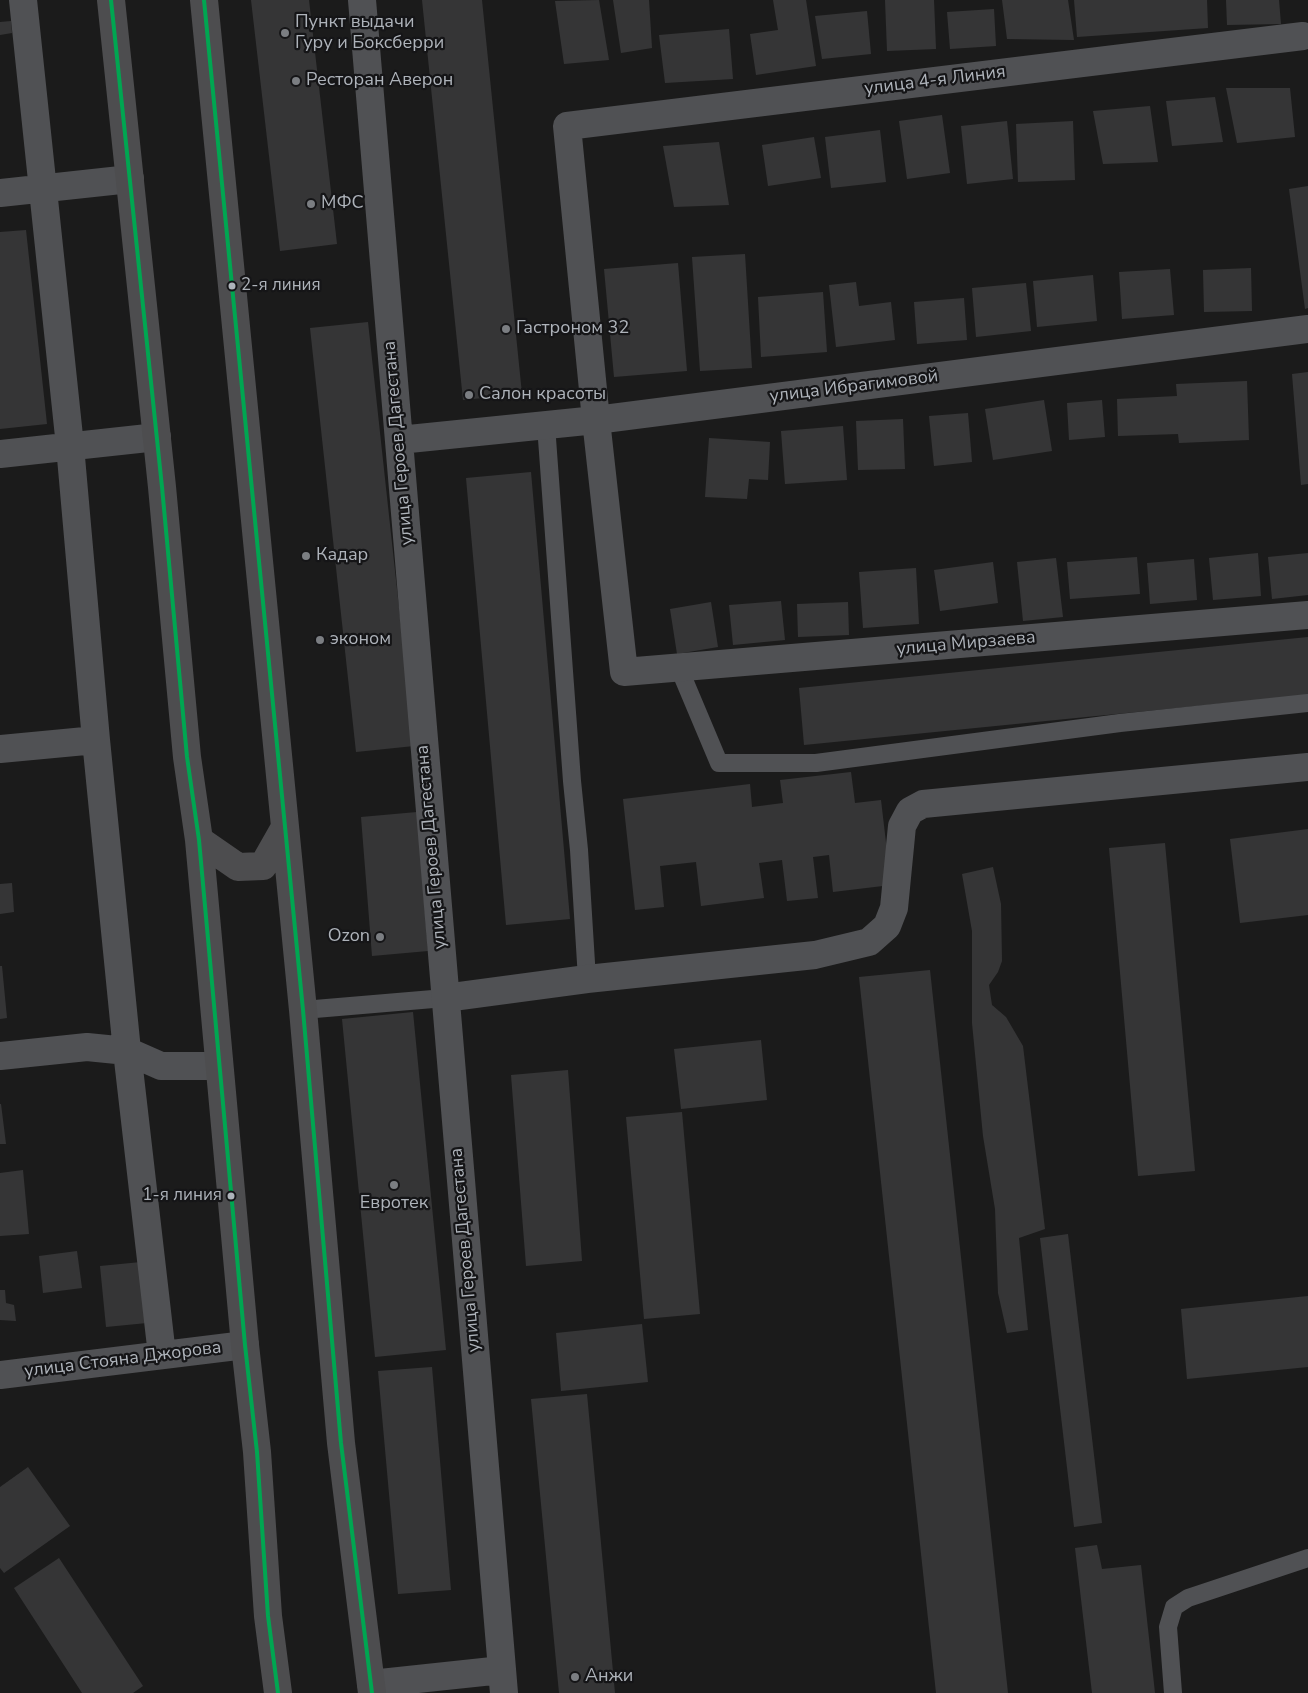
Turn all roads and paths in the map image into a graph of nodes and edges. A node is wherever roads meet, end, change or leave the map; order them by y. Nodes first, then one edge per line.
1 (23, 0) edge
2 (111, 0) edge
3 (204, 0) edge
4 (362, 0) edge
5 (1303, 36) dead end
6 (130, 179) junction
7 (42, 189) junction
8 (0, 194) edge
9 (1308, 329) edge
10 (596, 420) junction
11 (546, 425) junction
12 (157, 437) junction
13 (399, 440) junction
14 (70, 446) junction
15 (0, 454) edge
16 (1308, 615) edge
17 (679, 668) junction
18 (1308, 703) edge
19 (96, 740) junction
20 (0, 749) edge
21 (1308, 767) edge
22 (284, 829) junction
23 (199, 840) junction
24 (587, 979) junction
25 (445, 998) junction
26 (303, 1010) junction
27 (127, 1051) junction
28 (0, 1056) edge
29 (219, 1066) junction
30 (246, 1345) junction
31 (162, 1355) junction
32 (0, 1375) edge
33 (1308, 1558) edge
34 (503, 1681) edge
35 (372, 1688) edge
36 (278, 1693) edge
37 (1173, 1693) edge

1 - 7 street
2 - 6 main road
3 - 22 main road
4 - 13 street, улица Героев Дагестана
5 - 10 street, улица 4-я Линия
6 - 7 street
6 - 12 main road
7 - 8 street
7 - 14 street
9 - 10 street, улица Ибрагимовой
10 - 11 street, улица Ибрагимовой
10 - 17 street, улица Мирзаева
11 - 13 street, улица Ибрагимовой
11 - 24 lane
12 - 14 street
12 - 23 main road
13 - 25 street, улица Героев Дагестана
14 - 15 street
14 - 19 street
16 - 17 street, улица Мирзаева
17 - 18 lane
19 - 20 street
19 - 27 street
21 - 24 street
22 - 23 main road
22 - 26 main road
23 - 29 main road
24 - 25 street
25 - 26 lane
25 - 34 street, улица Героев Дагестана
26 - 35 main road
27 - 28 street
27 - 29 street
27 - 31 street
29 - 30 main road
30 - 31 street, улица Стояна Джорова
30 - 36 main road
31 - 32 street, улица Стояна Джорова
33 - 37 lane
34 - 35 street

